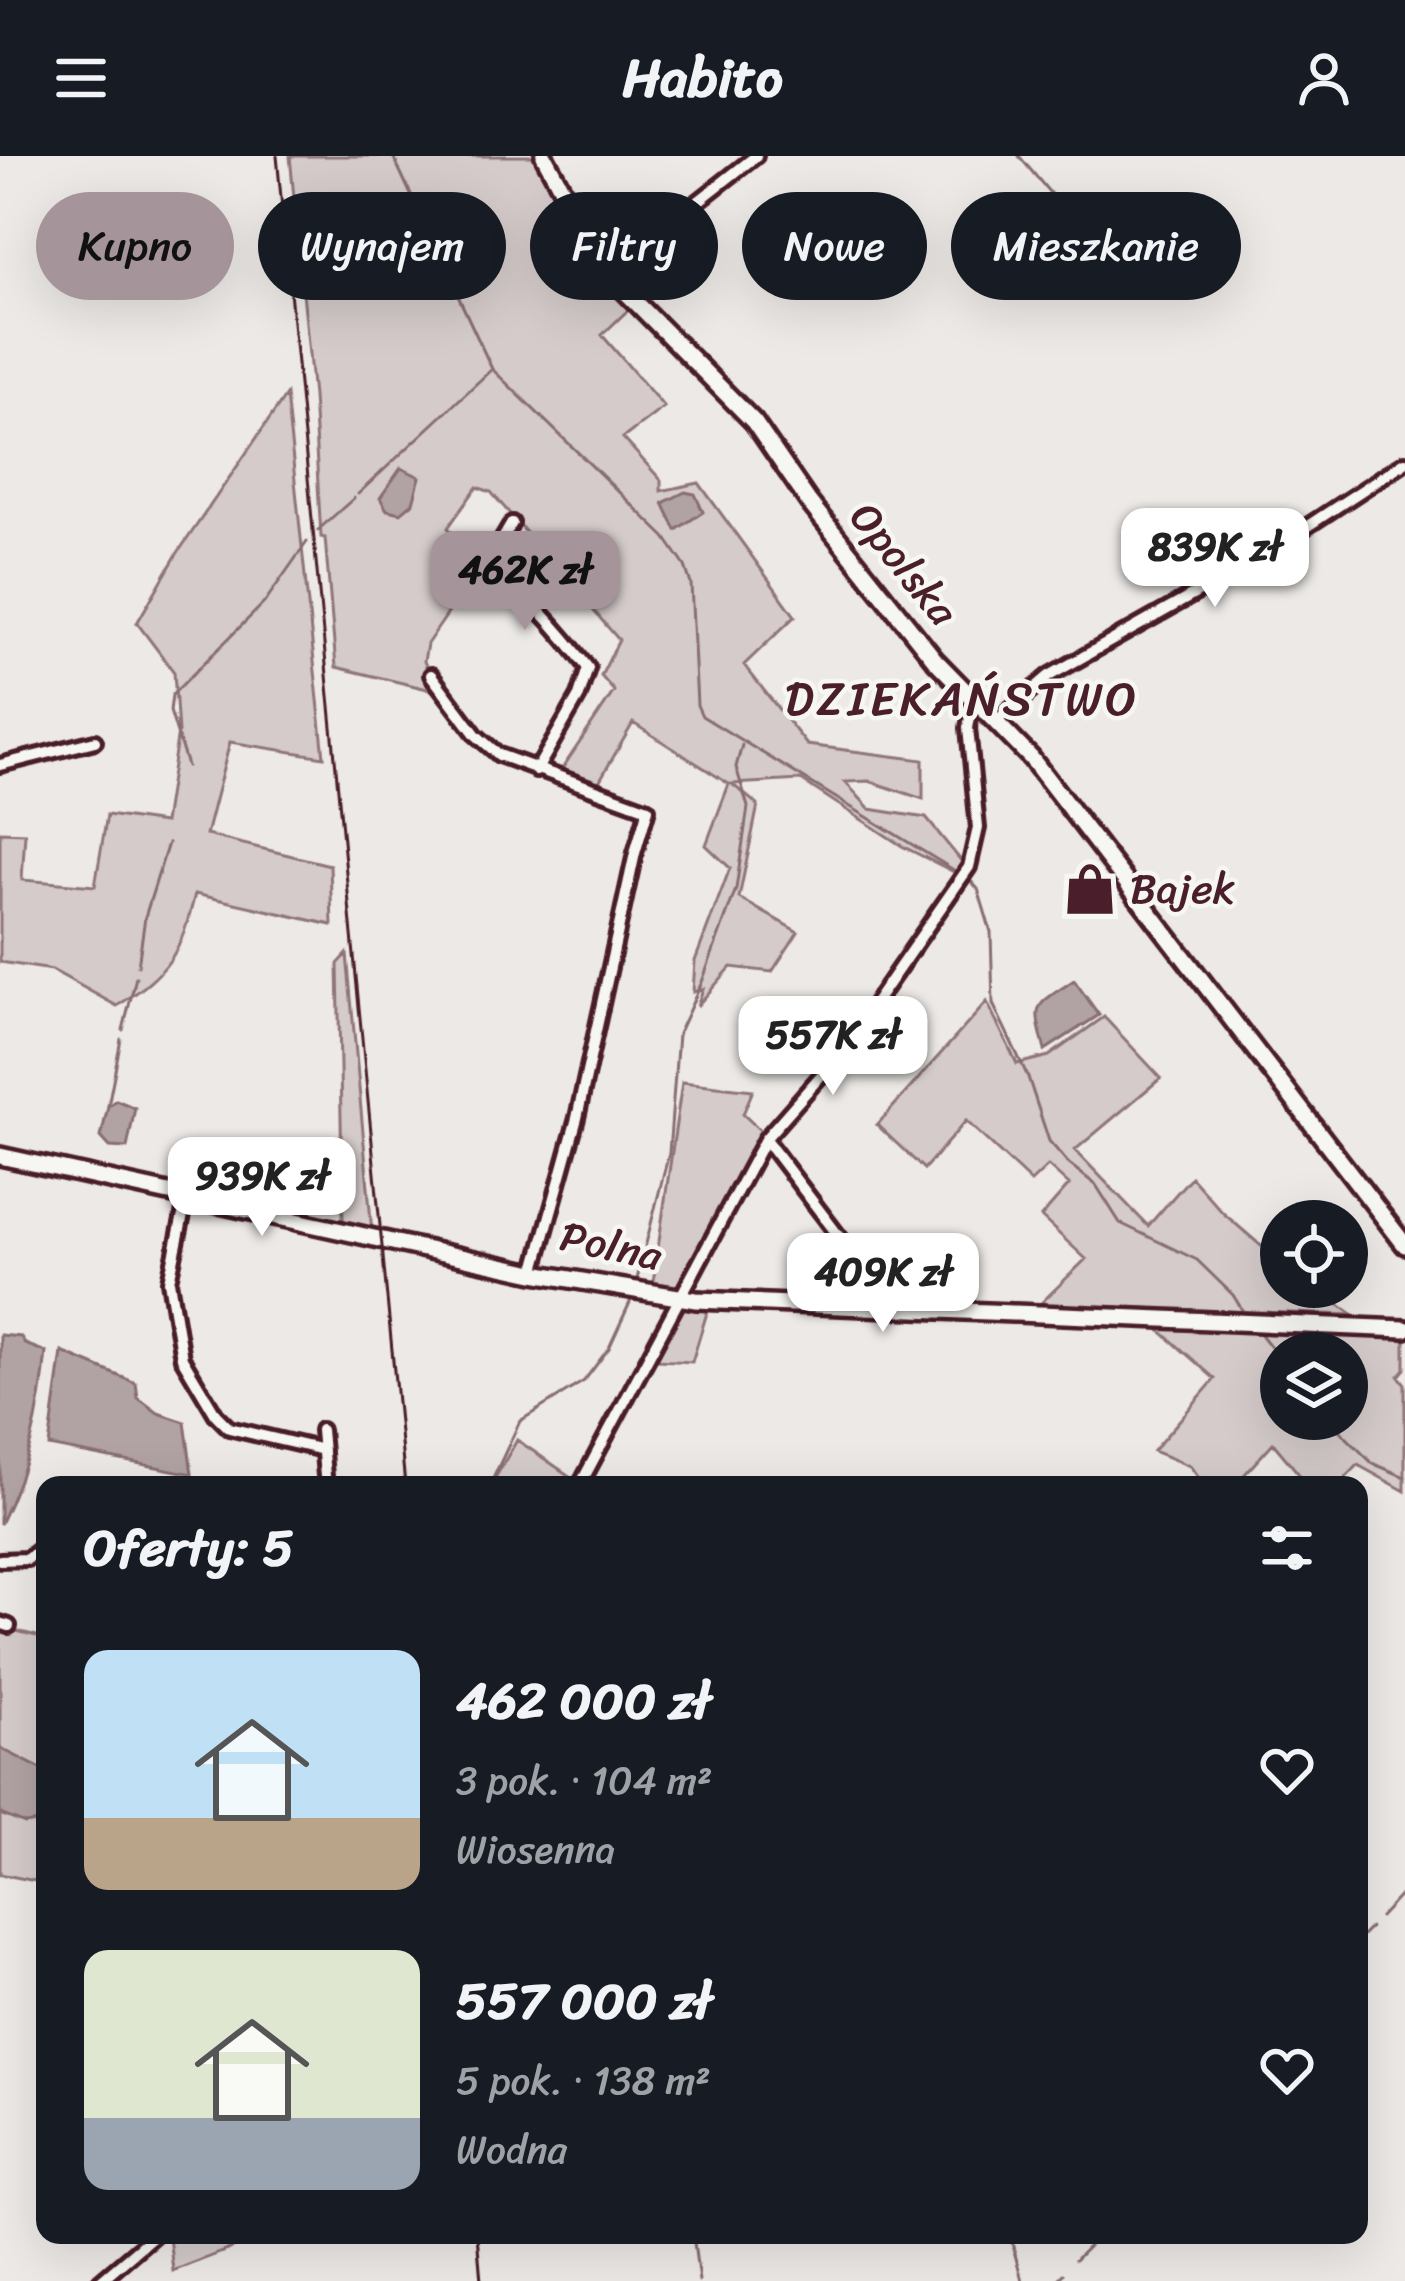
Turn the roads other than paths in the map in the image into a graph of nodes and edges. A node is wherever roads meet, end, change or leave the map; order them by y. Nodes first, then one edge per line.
1 (544, 156) edge
2 (756, 156) edge
3 (563, 192) edge
4 (710, 192) edge
5 (634, 300) edge
6 (1405, 462) edge
7 (512, 523) dead end
8 (431, 675) dead end
9 (974, 701) junction
10 (996, 721) junction
11 (95, 741) dead end
12 (0, 765) edge
13 (536, 771) junction
14 (765, 1139) junction
15 (0, 1156) edge
16 (187, 1196) junction
17 (1405, 1245) edge
18 (534, 1273) junction
19 (679, 1298) junction
20 (886, 1310) junction
21 (1405, 1328) edge
22 (321, 1430) dead end
23 (323, 1450) junction
24 (325, 1476) dead end
25 (585, 1476) edge
26 (36, 1552) edge
27 (0, 1560) edge
28 (143, 2244) edge
29 (100, 2281) edge

1 - 3 street, Opolska
2 - 4 street
5 - 9 street, Opolska
6 - 10 street
7 - 13 street
8 - 13 street, Polna
9 - 10 street, Opolska
9 - 14 street
10 - 17 street, Opolska
11 - 12 street
13 - 18 street, Polna
14 - 19 street
14 - 20 street
15 - 16 street
16 - 18 street
16 - 23 street
18 - 19 street, Polna
19 - 20 street, Polna
19 - 25 street
20 - 21 street, Polna
22 - 23 street
23 - 24 street
26 - 27 street
28 - 29 street

